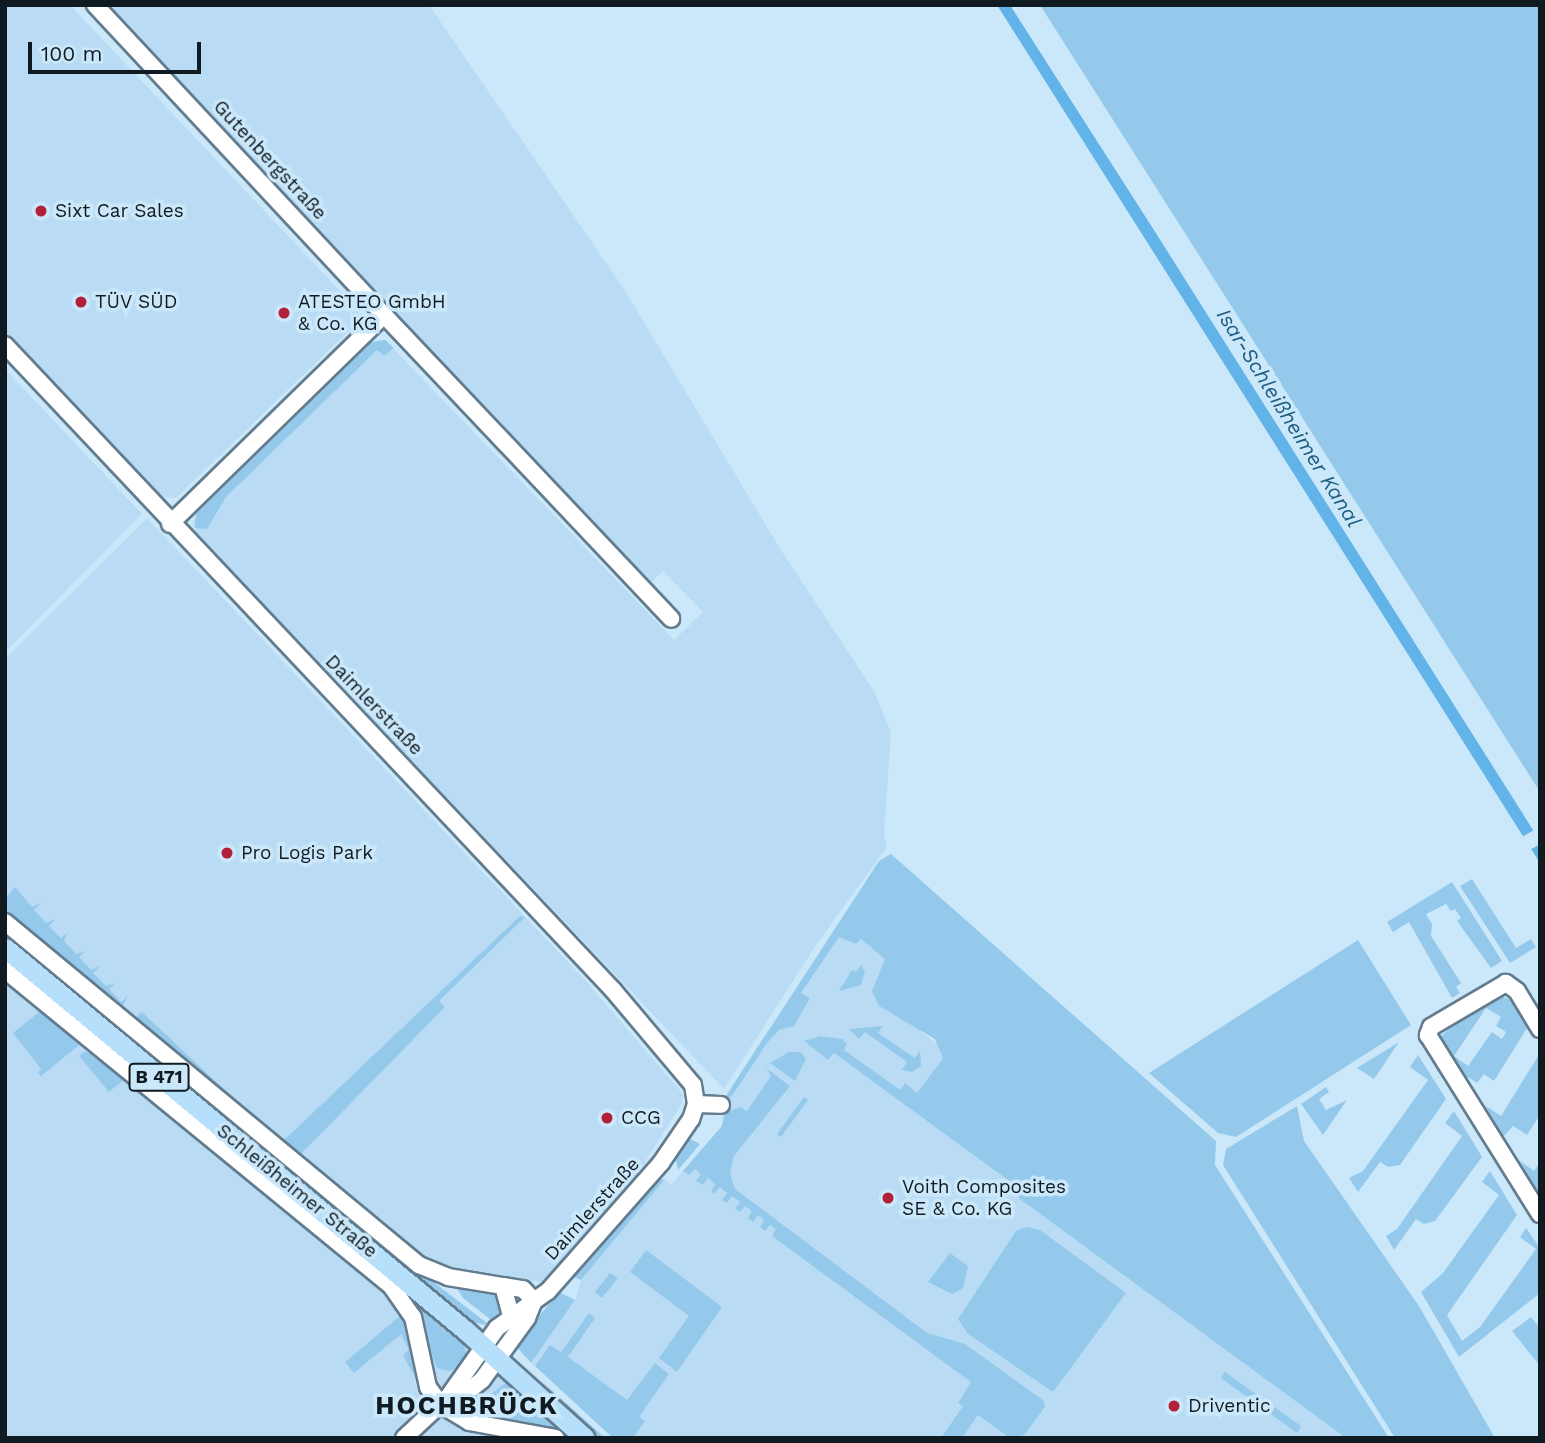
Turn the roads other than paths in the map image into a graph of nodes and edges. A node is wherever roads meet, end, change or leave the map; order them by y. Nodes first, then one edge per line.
1 (95, 5) edge
2 (384, 315) junction
3 (5, 345) edge
4 (170, 524) junction
5 (671, 619) dead end
6 (5, 922) edge
7 (5, 948) edge
8 (5, 970) edge
9 (1540, 1029) edge
10 (696, 1104) junction
11 (721, 1105) dead end
12 (1540, 1214) edge
13 (501, 1285) junction
14 (534, 1301) junction
15 (511, 1315) junction
16 (491, 1353) junction
17 (441, 1405) junction
18 (404, 1438) edge
19 (556, 1438) edge
20 (585, 1438) edge

1 - 2 street, Gutenbergstraße
2 - 4 street
2 - 5 street, Gutenbergstraße
3 - 4 street, Daimlerstraße
4 - 10 street, Daimlerstraße
6 - 13 street, Schleißheimer Straße
7 - 16 main road, Schleißheimer Straße / B 471
8 - 17 street, Schleißheimer Straße
9 - 12 street
10 - 11 street
10 - 14 street, Daimlerstraße
13 - 14 street, Schleißheimer Straße
13 - 15 street
14 - 15 street, Daimlerstraße
14 - 16 street, Daimlerstraße
15 - 16 street, Daimlerstraße
16 - 17 street
16 - 20 main road, Schleißheimer Straße / B 471
17 - 18 street
17 - 19 street

